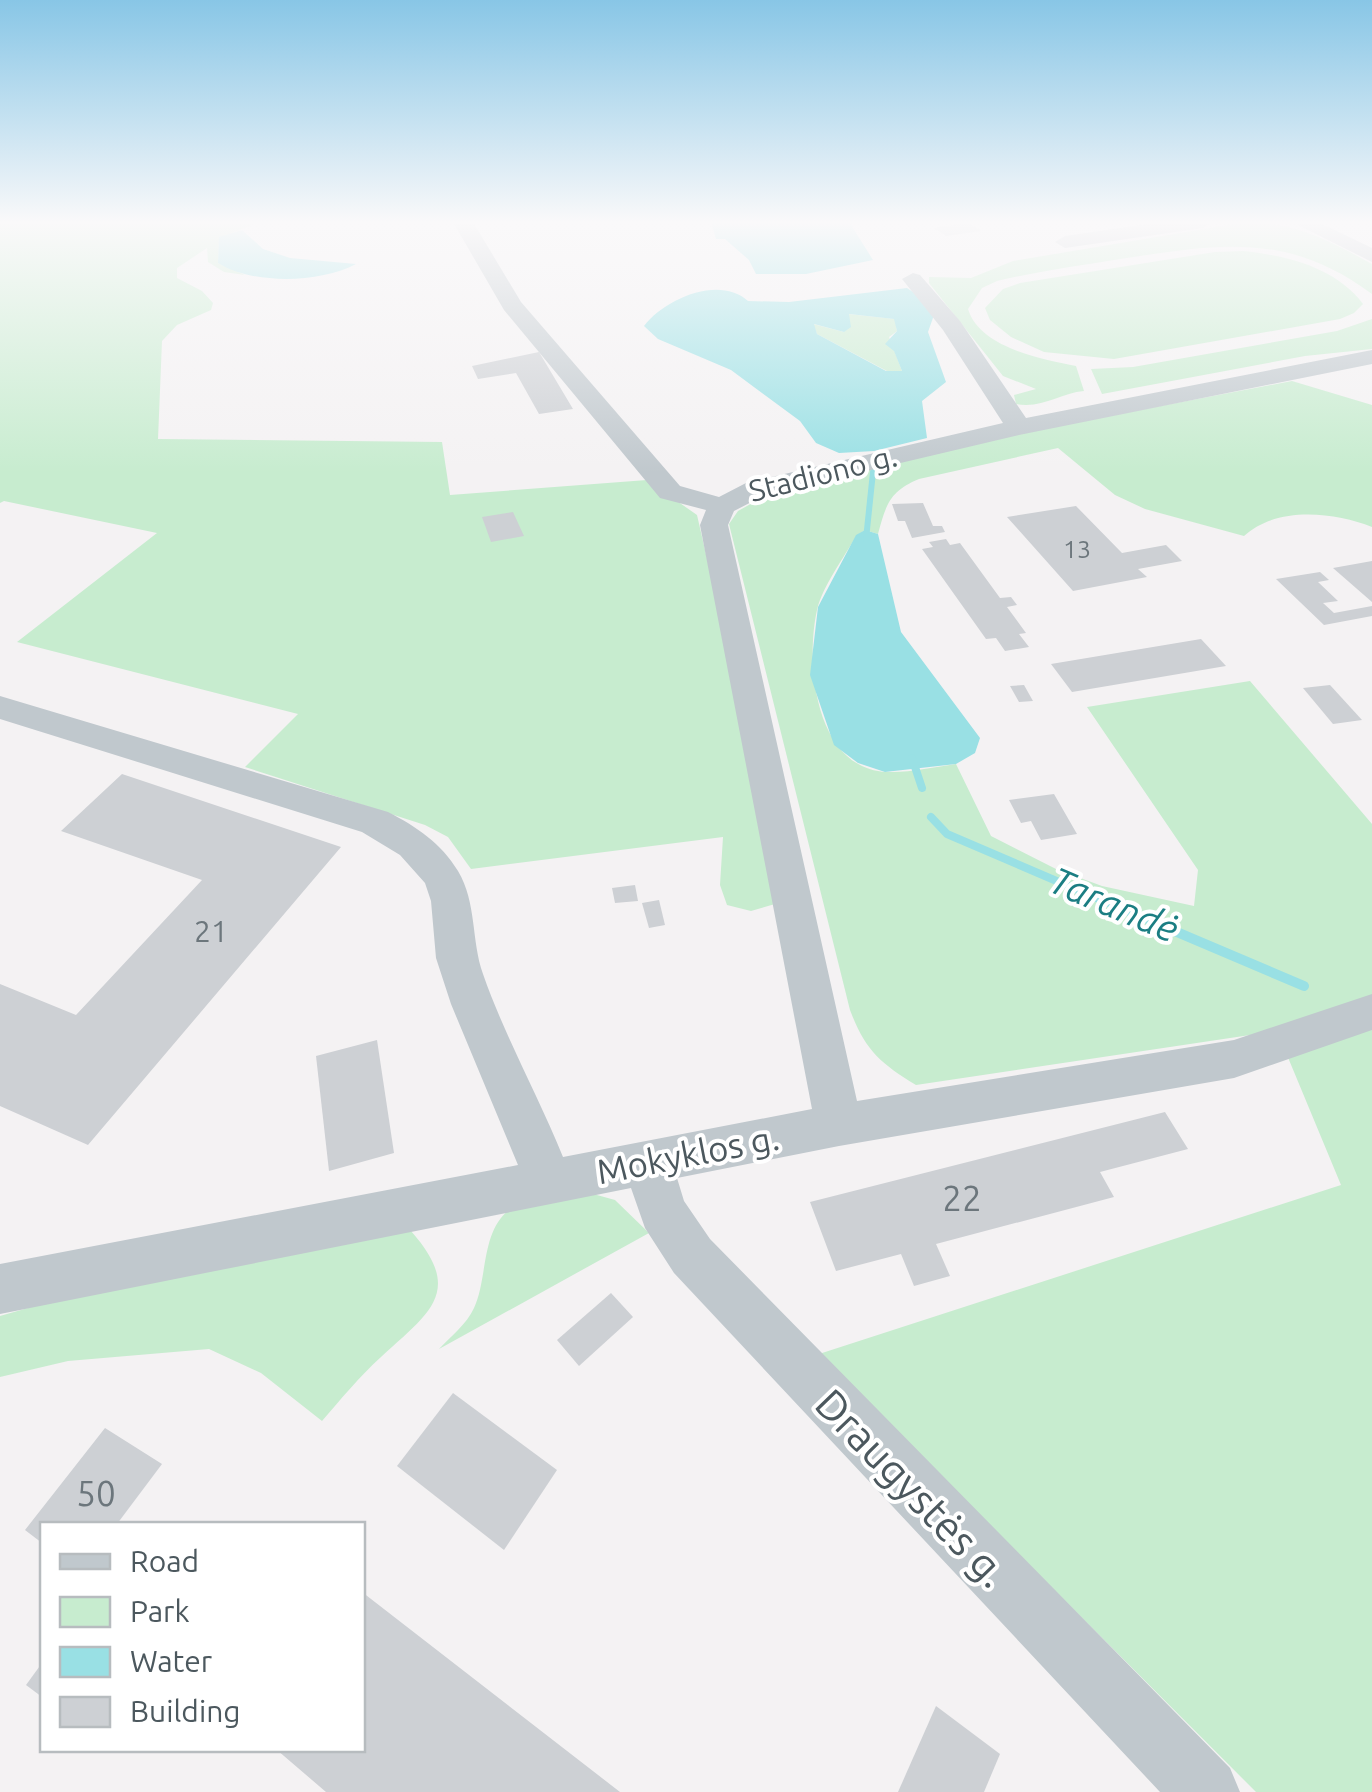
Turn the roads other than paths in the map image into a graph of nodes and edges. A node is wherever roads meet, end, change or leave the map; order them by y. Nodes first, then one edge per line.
1 (513, 306) edge
2 (935, 306) edge
3 (1372, 357) edge
4 (1020, 426) junction
5 (722, 506) junction
6 (0, 707) edge
7 (1372, 1012) edge
8 (838, 1125) junction
9 (649, 1165) junction
10 (548, 1181) junction
11 (0, 1288) edge
12 (1206, 1792) edge

1 - 5 street
2 - 4 street
3 - 4 street, Stadiono g.
4 - 5 street, Stadiono g.
5 - 8 street, Stadiono g.
6 - 10 street
7 - 8 street, Mokyklos g.
8 - 9 street, Mokyklos g.
9 - 10 street, Mokyklos g.
9 - 12 street, Draugystės g.
10 - 11 street, Mokyklos g.

